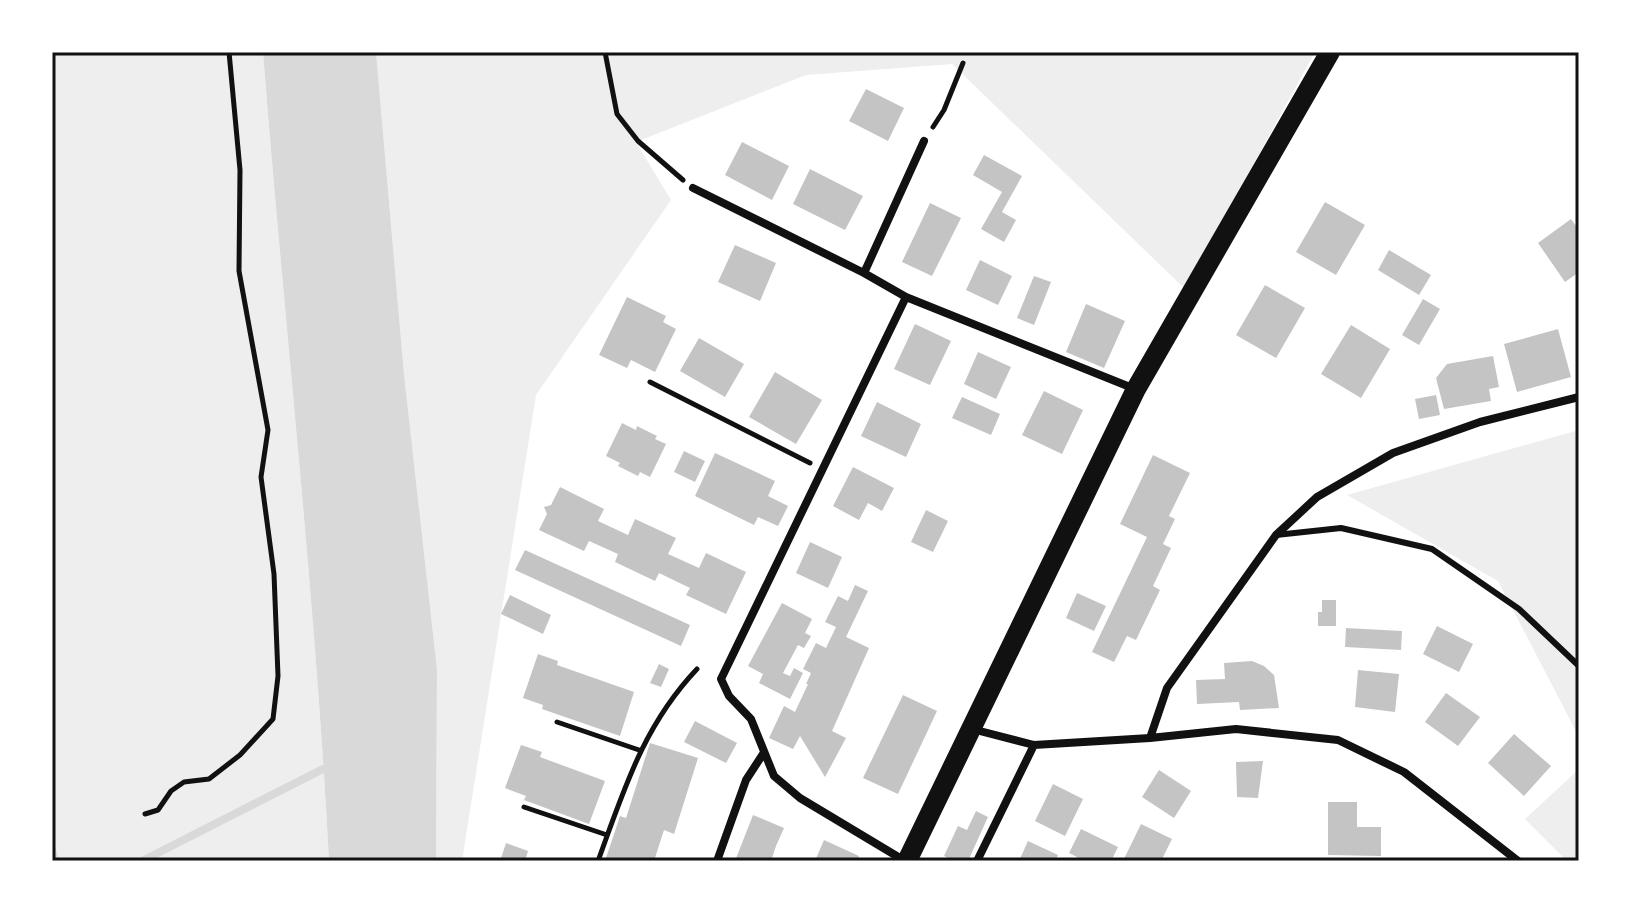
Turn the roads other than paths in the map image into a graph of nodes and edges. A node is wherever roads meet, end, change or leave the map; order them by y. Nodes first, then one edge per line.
1 (1330, 52) edge
2 (924, 141) road end
3 (693, 188) road end
4 (864, 273) junction
5 (906, 297) junction
6 (1136, 389) junction
7 (1579, 397) edge
8 (1276, 535) junction
9 (1579, 666) edge
10 (970, 728) junction
11 (1150, 738) junction
12 (1034, 745) junction
13 (763, 754) junction
14 (717, 861) edge
15 (906, 861) edge
16 (977, 861) edge
17 (1518, 861) edge

1 - 6 main road
2 - 4 street
3 - 4 street
4 - 5 street
5 - 6 street
5 - 13 street
6 - 10 main road
7 - 8 street
8 - 9 lane
8 - 11 street
10 - 12 street
10 - 15 main road
11 - 12 street
11 - 17 street
12 - 16 street
13 - 14 street
13 - 15 street

